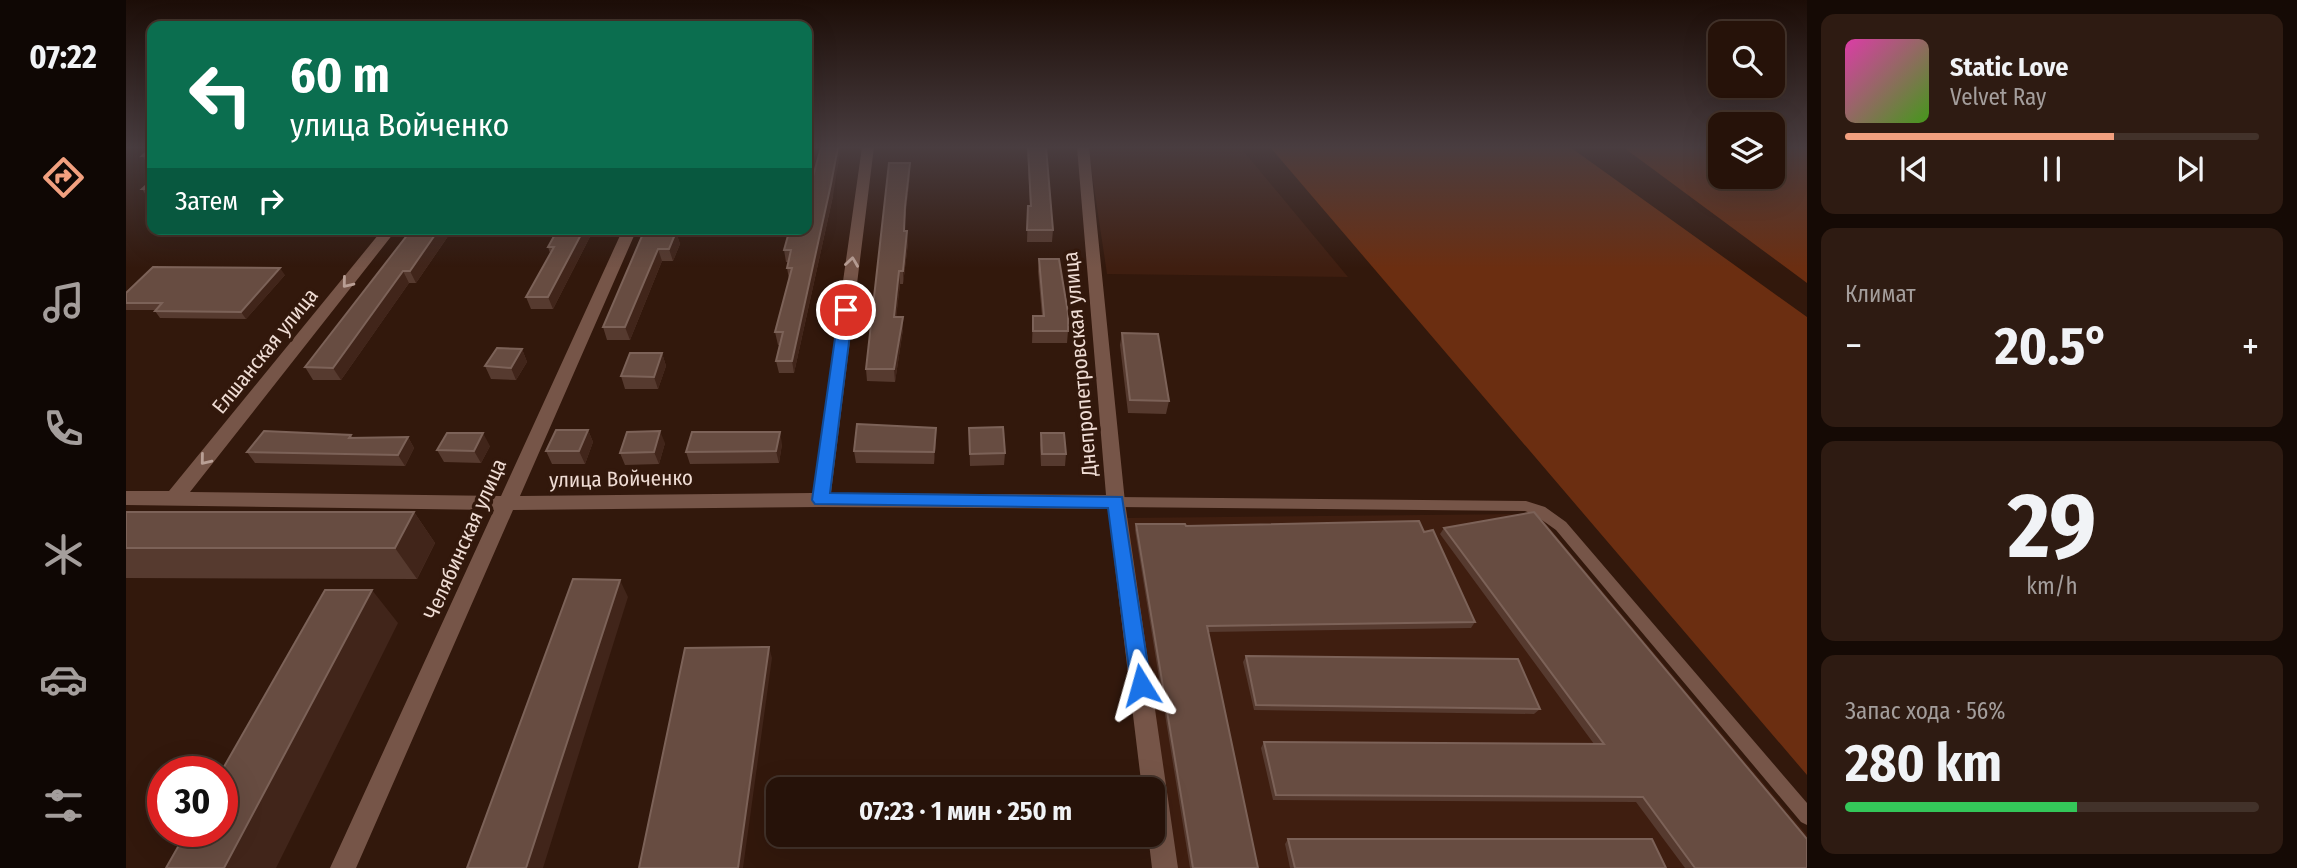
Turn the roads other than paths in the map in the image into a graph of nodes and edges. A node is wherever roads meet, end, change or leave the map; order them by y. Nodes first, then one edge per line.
1 (863, 188) edge
2 (1087, 188) edge
3 (385, 235) edge
4 (627, 235) edge
5 (126, 498) edge
6 (174, 498) junction
7 (821, 500) junction
8 (1116, 502) junction
9 (505, 503) junction
10 (1807, 816) edge
11 (343, 868) edge
12 (1165, 868) edge

7 -> 1 street
2 - 8 street, Днепропетровская улица
3 -> 6 street, Елшанская улица
4 - 9 street, Челябинская улица
5 - 6 street, улица Войченко
6 - 9 street, улица Войченко
7 - 8 street, улица Войченко
7 - 9 street, улица Войченко
8 - 10 lane
8 - 12 street, Днепропетровская улица
9 - 11 street, Челябинская улица

